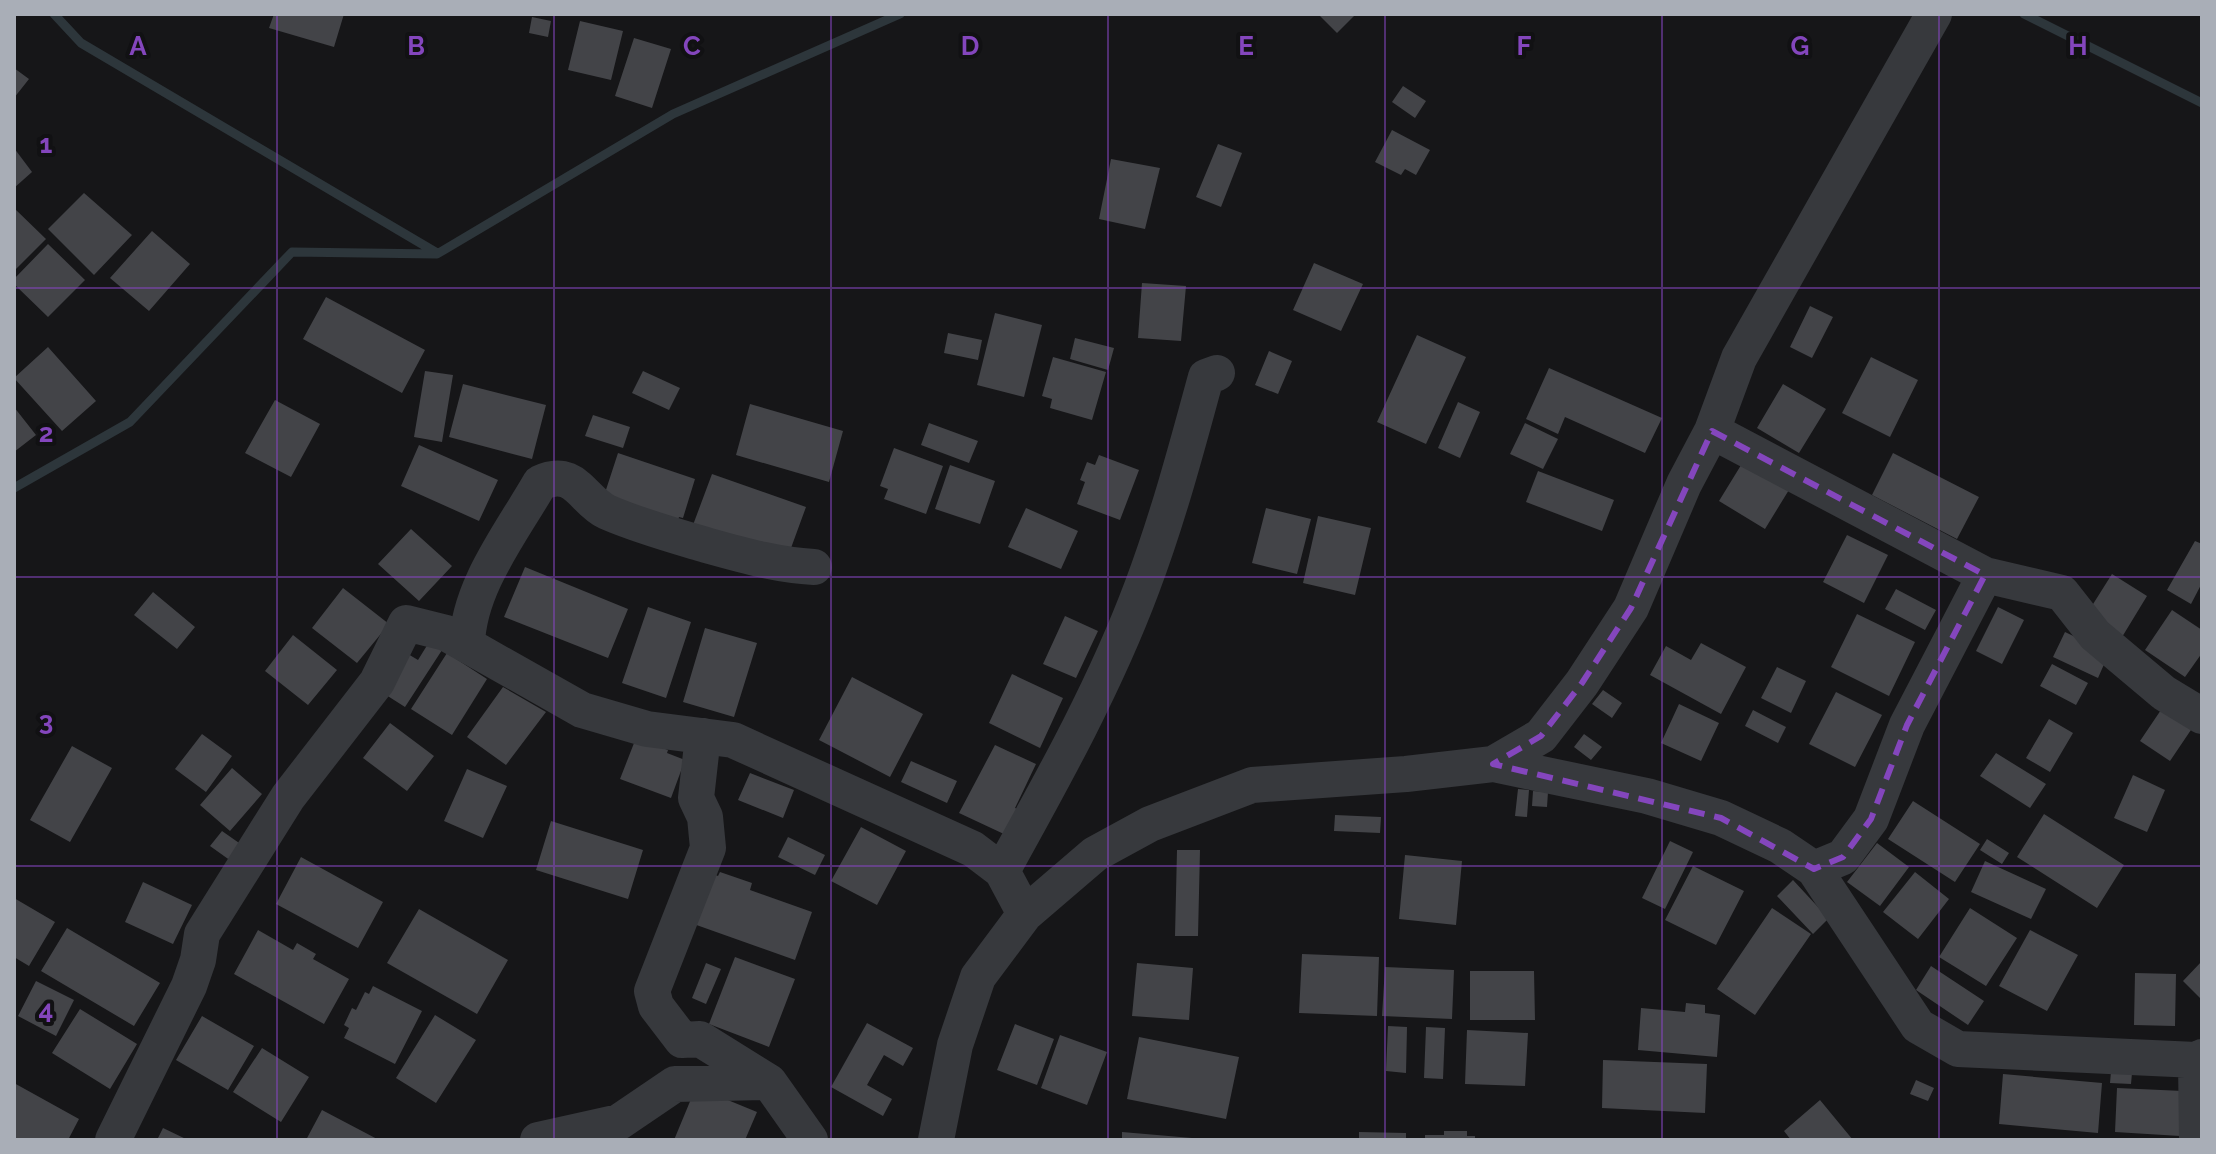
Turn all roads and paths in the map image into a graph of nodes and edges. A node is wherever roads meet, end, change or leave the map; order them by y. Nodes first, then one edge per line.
1 (1934, 14) edge
2 (1217, 373) dead end
3 (1712, 431) junction
4 (814, 567) dead end
5 (1985, 575) junction
6 (467, 645) junction
7 (2202, 716) edge
8 (703, 736) junction
9 (1493, 764) junction
10 (1814, 869) junction
11 (1002, 871) junction
12 (1025, 914) junction
13 (2199, 1059) edge
14 (769, 1082) junction
15 (113, 1140) edge
16 (538, 1140) edge
17 (810, 1140) edge
18 (936, 1140) edge
19 (2197, 1140) edge

1 - 3 street
2 - 11 street
3 - 5 street
3 - 9 street
4 - 6 street
5 - 7 street
5 - 10 street
6 - 8 street
6 - 15 street
8 - 11 street
8 - 14 street
9 - 10 street
9 - 12 street
10 - 13 street
11 - 12 street
12 - 18 street
13 - 19 street
14 - 16 street
14 - 17 street

